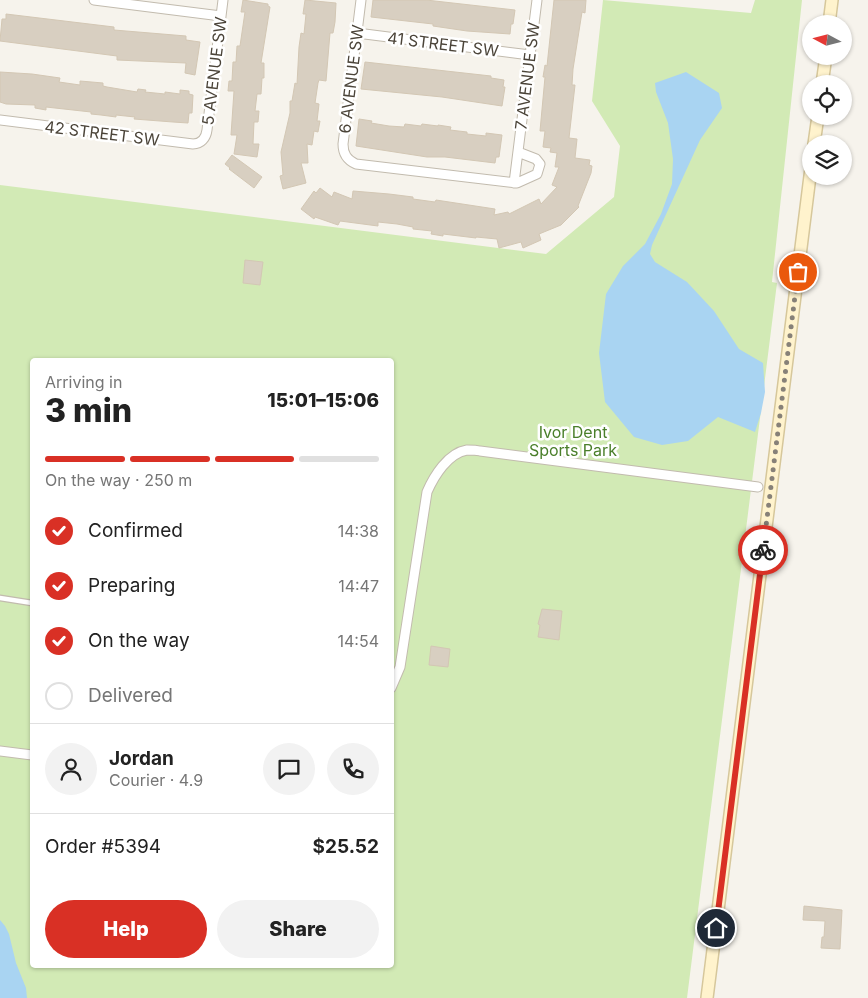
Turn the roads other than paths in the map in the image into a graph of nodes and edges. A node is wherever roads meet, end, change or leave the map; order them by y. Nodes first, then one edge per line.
1 (94, 0) edge
2 (223, 0) edge
3 (360, 0) edge
4 (537, 0) edge
5 (832, 0) edge
6 (830, 15) edge
7 (221, 16) junction
8 (356, 33) junction
9 (530, 55) junction
10 (0, 120) edge
11 (203, 140) joint
12 (518, 152) junction
13 (514, 183) junction
14 (809, 185) edge
15 (758, 487) dead end
16 (0, 598) edge
17 (30, 602) edge
18 (394, 681) edge
19 (0, 751) edge
20 (30, 755) edge
21 (707, 998) edge

1 - 7 street
2 - 7 street, 5 AVENUE SW
3 - 8 street, 6 AVENUE SW
4 - 9 street, 7 AVENUE SW
5 - 6 main road
7 - 11 street, 5 AVENUE SW
8 - 9 street, 41 STREET SW
8 - 13 street, 6 AVENUE SW
9 - 12 street, 7 AVENUE SW
10 - 11 street, 42 STREET SW
12 - 13 street, 7 AVENUE SW
12 - 13 street, 7 AVENUE SW
14 - 21 main road
15 - 18 street
16 - 17 lane
19 - 20 street

